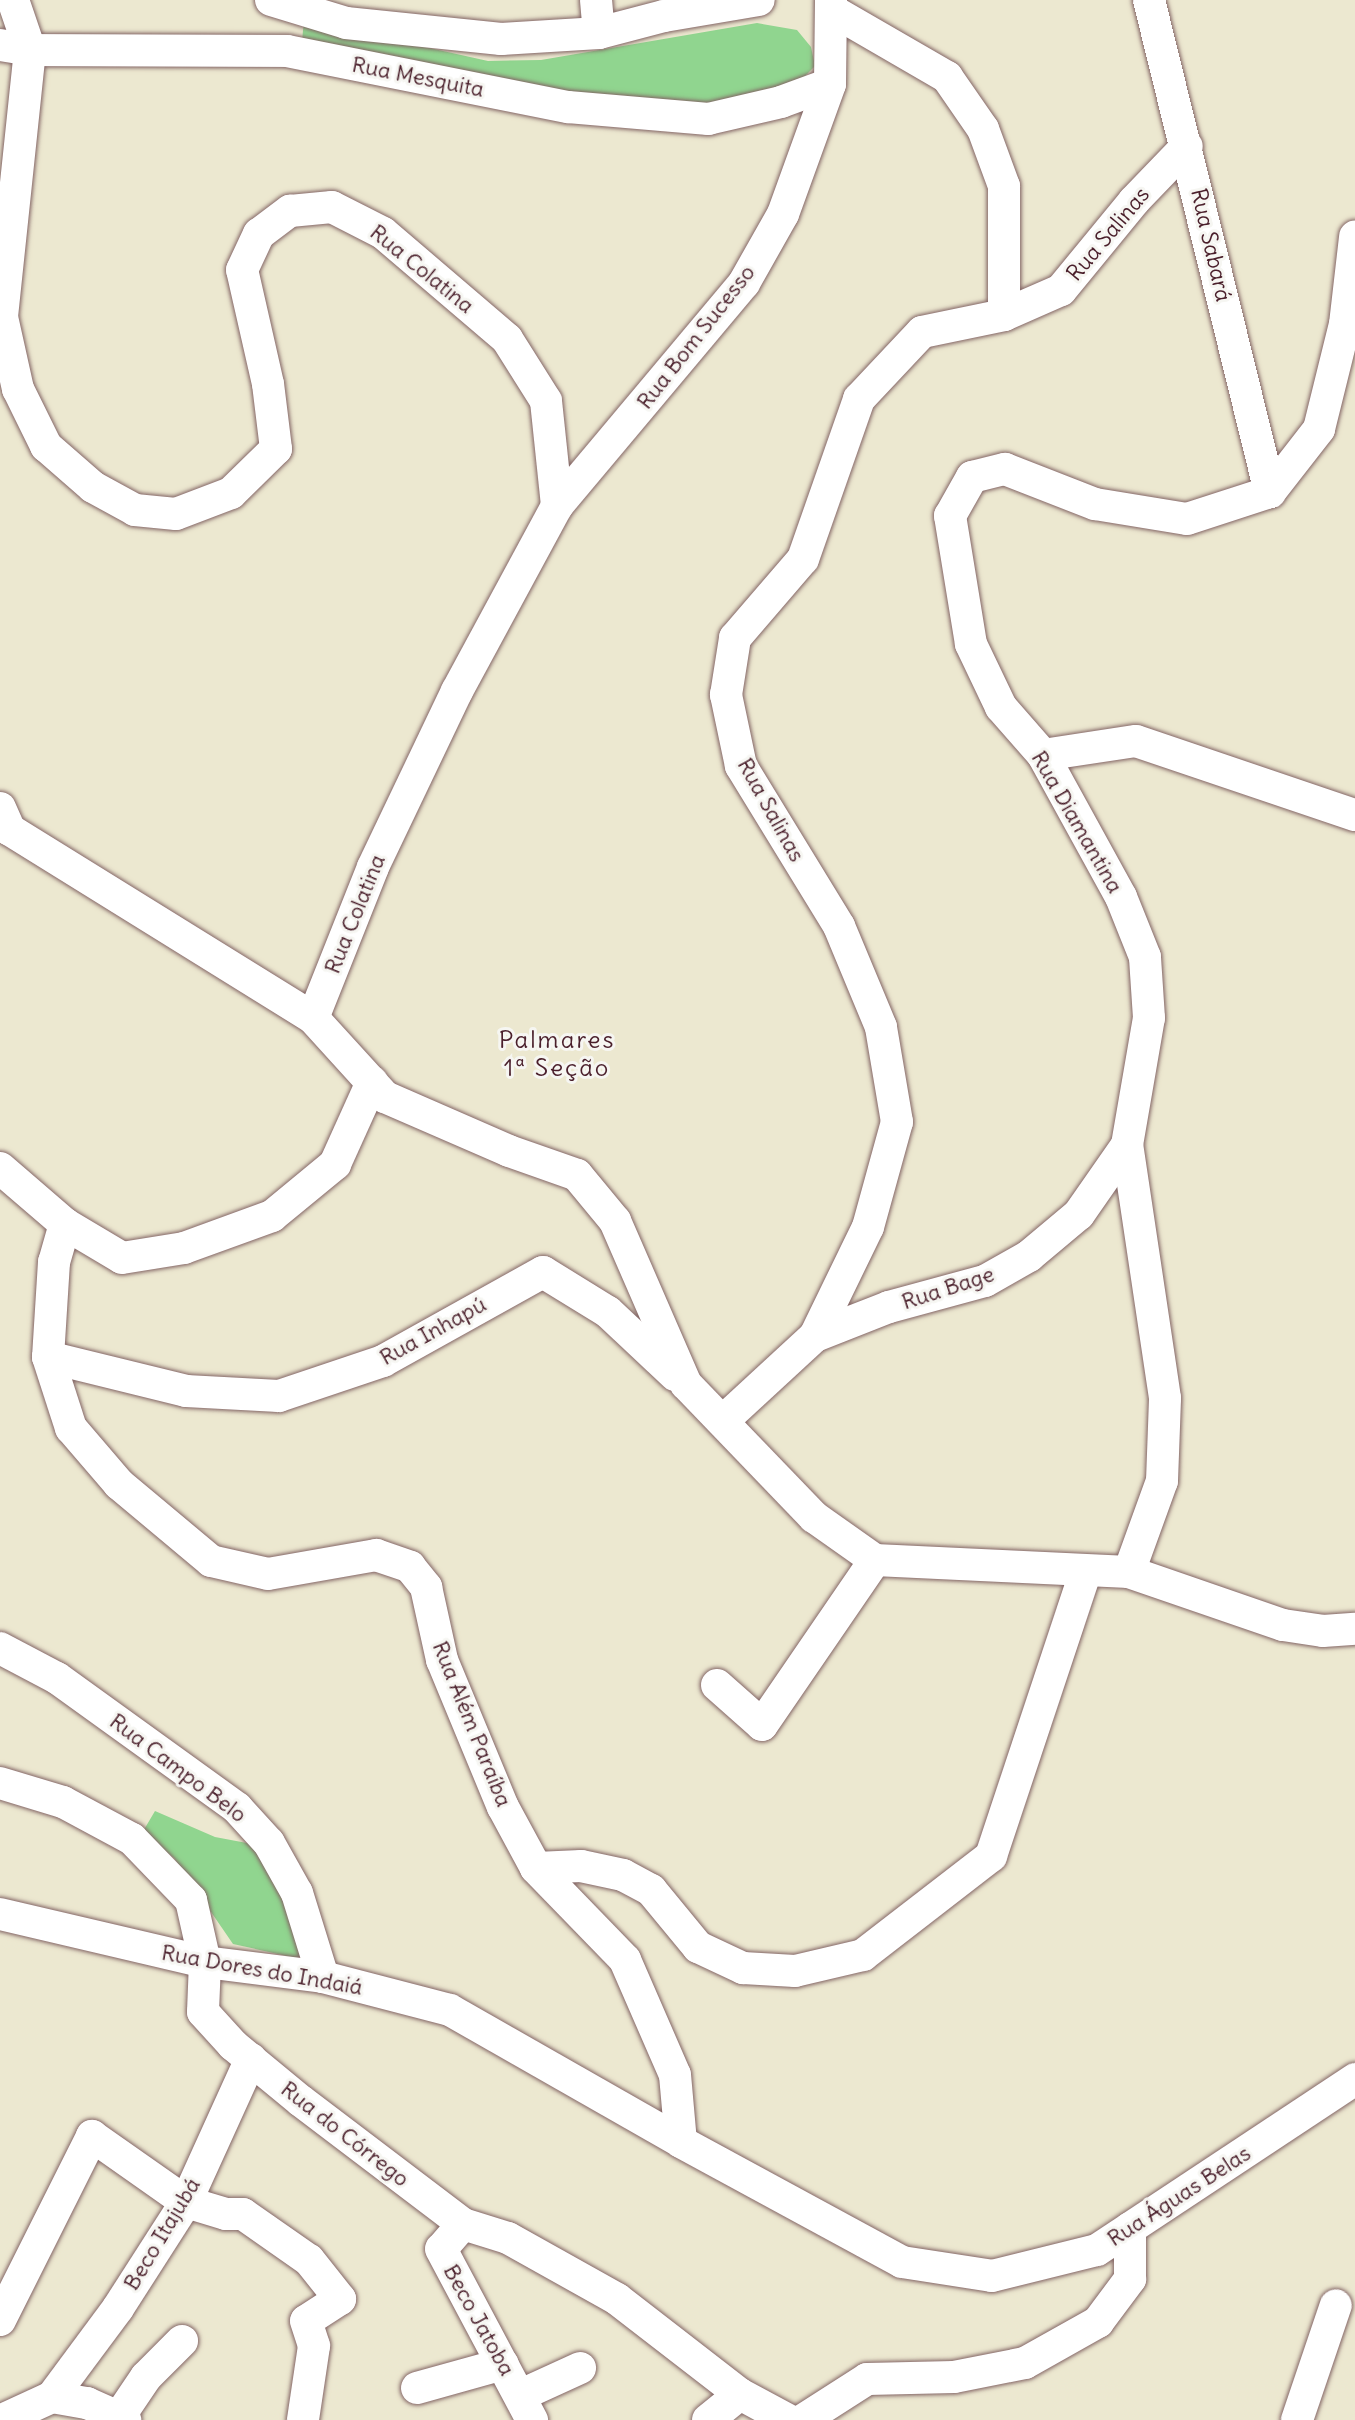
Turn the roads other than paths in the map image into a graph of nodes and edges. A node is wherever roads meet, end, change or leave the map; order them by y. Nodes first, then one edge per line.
1 (13, 0) edge
2 (271, 0) edge
3 (596, 0) edge
4 (759, 0) edge
5 (1149, 0) edge
6 (832, 6) edge
7 (599, 33) junction
8 (15, 47) edge
9 (830, 84) junction
10 (1187, 146) junction
11 (1355, 237) edge
12 (1004, 315) junction
13 (1270, 492) junction
14 (557, 506) junction
15 (1043, 755) junction
16 (1355, 815) edge
17 (3, 820) edge
18 (313, 1018) junction
19 (372, 1082) junction
20 (1127, 1145) junction
21 (0, 1168) edge
22 (65, 1224) junction
23 (815, 1336) junction
24 (48, 1357) junction
25 (686, 1384) junction
26 (724, 1420) junction
27 (875, 1560) junction
28 (1086, 1571) junction
29 (1129, 1572) junction
30 (1355, 1629) edge
31 (0, 1648) edge
32 (717, 1685) dead end
33 (0, 1783) edge
34 (536, 1868) junction
35 (0, 1914) edge
36 (205, 1962) junction
37 (323, 1977) junction
38 (251, 2059) junction
39 (1355, 2079) edge
40 (681, 2142) junction
41 (186, 2202) junction
42 (463, 2224) junction
43 (1130, 2228) junction
44 (1336, 2305) dead end
45 (0, 2320) edge
46 (182, 2341) dead end
47 (503, 2364) junction
48 (580, 2368) dead end
49 (417, 2388) dead end
50 (740, 2394) junction
51 (52, 2397) junction
52 (527, 2408) edge
53 (6, 2409) edge
54 (122, 2419) edge
55 (303, 2420) edge
56 (708, 2420) edge
57 (788, 2420) edge
58 (803, 2420) edge
59 (1297, 2420) edge

1 - 8 street, Rua Colatina
2 - 7 street
3 - 7 street
4 - 7 street
5 - 10 street, Rua Sabará
6 - 9 street, Rua Bom Sucesso
6 - 12 street, Rua Bom Sucesso
8 - 9 street, Rua Mesquita
8 - 14 street, Rua Colatina
9 - 14 street, Rua Bom Sucesso
10 - 12 street, Rua Salinas
10 - 13 street, Rua Sabará
11 - 13 street
12 - 23 street, Rua Salinas
13 - 15 street, Rua Diamantina
14 - 18 street, Rua Colatina
15 - 16 street
15 - 20 street, Rua Diamantina
17 - 18 street
18 - 19 street
19 - 22 street
19 - 25 street
20 - 23 street, Rua Bage
20 - 29 street, Rua Diamantina
21 - 22 street
22 - 24 street, Rua Além Paraíba
23 - 26 street, Rua Salinas
24 - 25 street, Rua Inhapú
24 - 34 street, Rua Além Paraíba
25 - 26 street
26 - 27 street
27 - 28 street
27 - 32 street
28 - 29 street
28 - 34 street
29 - 30 street
31 - 37 street, Rua Campo Belo
33 - 36 street, Rua do Córrego
34 - 40 street, Rua Além Paraíba
35 - 36 street, Rua Dores do Indaiá
36 - 37 street, Rua Dores do Indaiá
36 - 38 street, Rua do Córrego
37 - 40 street, Rua Dores do Indaiá
38 - 41 street, Beco Itajubá
38 - 42 street, Rua do Córrego
39 - 43 street, Rua Águas Belas
40 - 43 street, Rua Águas Belas
41 - 45 street
41 - 51 street, Beco Itajubá
41 - 55 street
42 - 47 street, Beco Jatoba
42 - 50 street, Rua do Córrego
43 - 58 street
44 - 59 street
46 - 54 street
47 - 49 street
47 - 52 street, Beco Jatoba
48 - 52 street
50 - 56 street
50 - 57 street, Rua do Córrego
51 - 53 street
51 - 54 street

